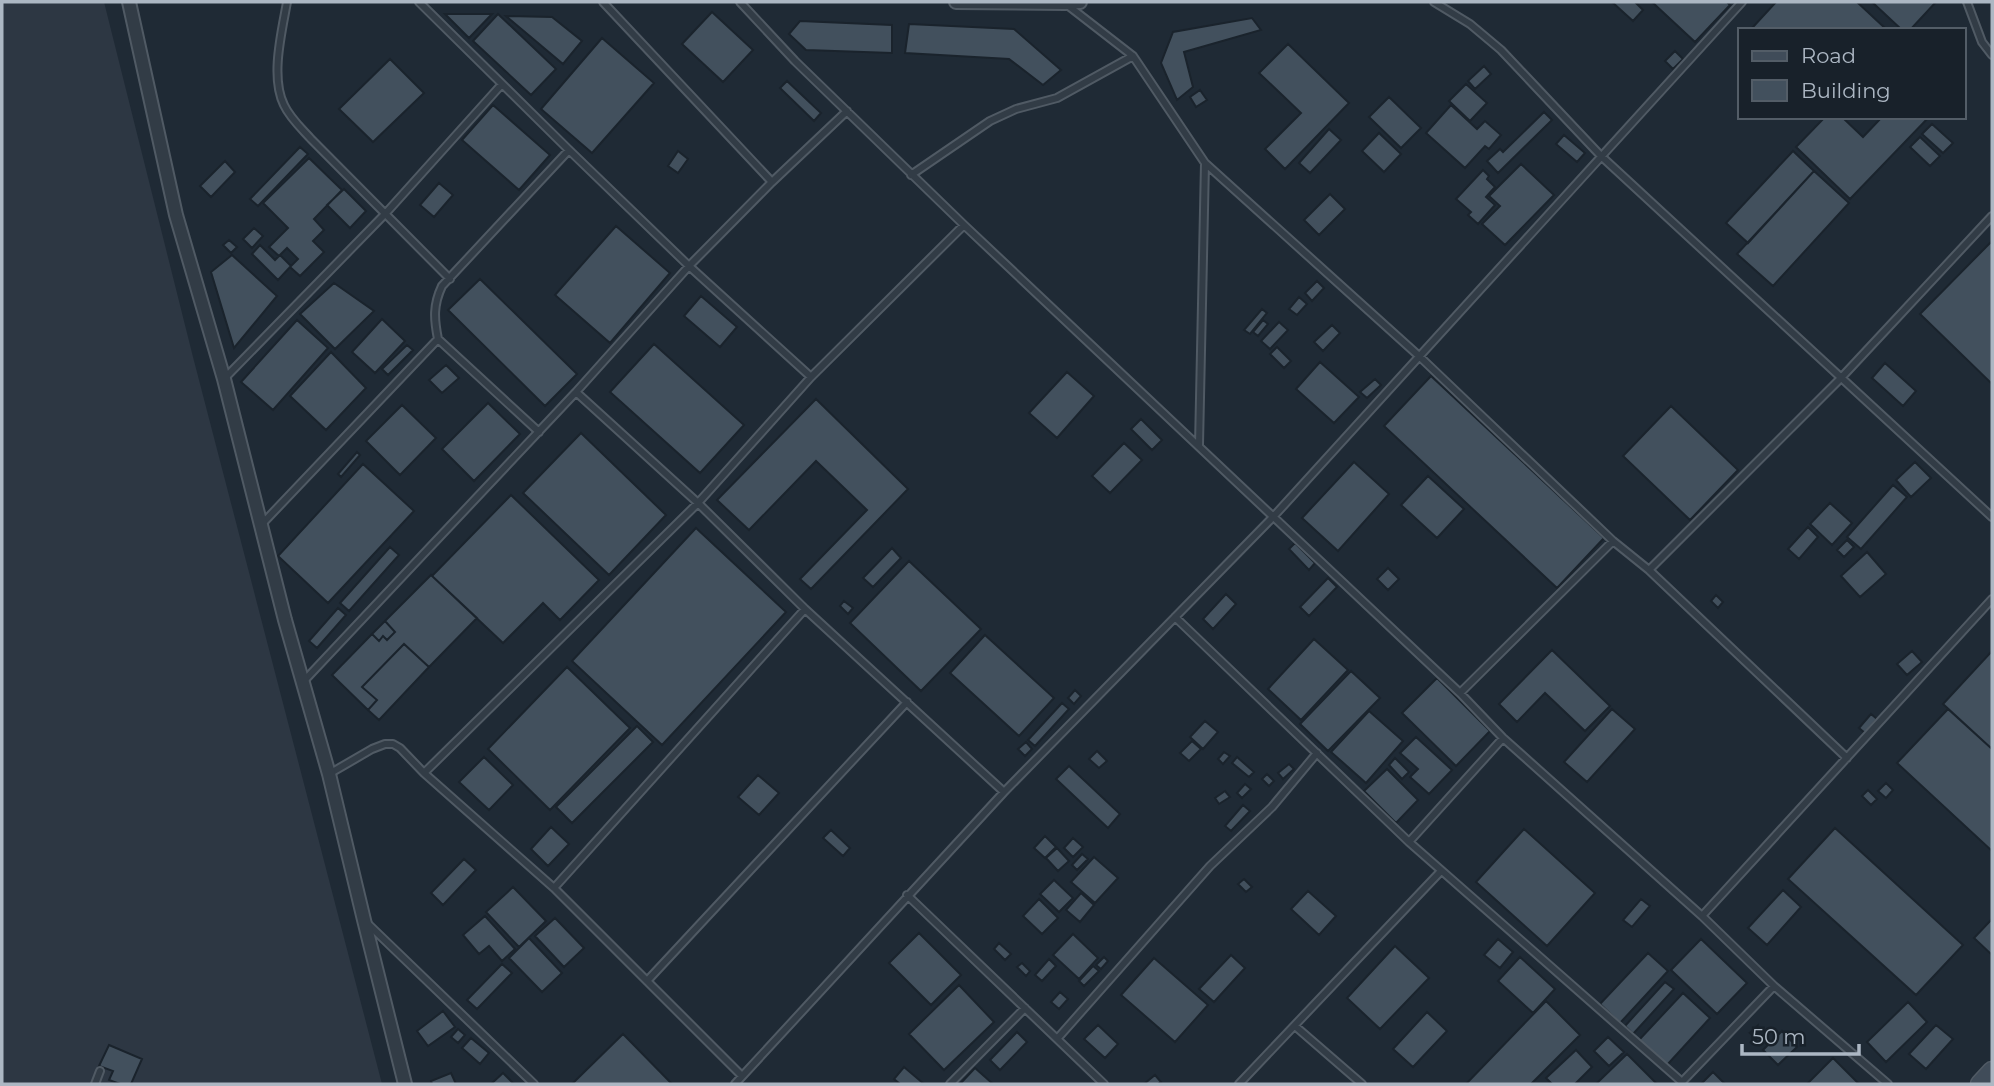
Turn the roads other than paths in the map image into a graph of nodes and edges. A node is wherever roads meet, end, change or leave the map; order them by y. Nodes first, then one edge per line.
1 (129, 2) edge
2 (286, 2) edge
3 (419, 2) edge
4 (603, 2) edge
5 (740, 2) edge
6 (956, 2) edge
7 (1080, 2) edge
8 (1434, 2) edge
9 (1742, 2) edge
10 (1967, 2) edge
11 (1065, 3) edge
12 (1992, 55) edge
13 (1133, 56) junction
14 (502, 84) junction
15 (847, 111) junction
16 (569, 150) junction
17 (1601, 156) junction
18 (1205, 163) junction
19 (911, 175) junction
20 (772, 182) junction
21 (386, 213) junction
22 (1992, 216) edge
23 (964, 225) junction
24 (689, 266) junction
25 (450, 279) junction
26 (438, 338) junction
27 (1419, 356) junction
28 (811, 377) junction
29 (1841, 378) junction
30 (224, 379) junction
31 (576, 392) junction
32 (539, 432) junction
33 (1199, 445) junction
34 (698, 503) junction
35 (1274, 516) junction
36 (1992, 517) edge
37 (261, 526) junction
38 (1613, 541) junction
39 (1649, 570) junction
40 (1992, 599) edge
41 (805, 609) junction
42 (1175, 617) junction
43 (303, 682) junction
44 (1460, 693) junction
45 (907, 702) junction
46 (1503, 738) junction
47 (1317, 753) junction
48 (1847, 758) junction
49 (424, 773) junction
50 (330, 774) junction
51 (1004, 792) junction
52 (1409, 842) junction
53 (1441, 871) junction
54 (554, 888) junction
55 (907, 895) junction
56 (1702, 916) junction
57 (364, 920) junction
58 (646, 981) junction
59 (1774, 986) junction
60 (1025, 1008) junction
61 (1295, 1026) junction
62 (1057, 1039) junction
63 (100, 1071) dead end
64 (1992, 1071) edge
65 (742, 1076) junction
66 (1681, 1083) edge
67 (95, 1084) edge
68 (405, 1084) edge
69 (534, 1084) edge
70 (734, 1084) edge
71 (950, 1084) edge
72 (1104, 1084) edge
73 (1239, 1084) edge
74 (1362, 1084) edge
75 (1888, 1084) edge
76 (1980, 1084) edge

1 - 30 street
2 - 21 lane
3 - 14 lane
4 - 20 lane
5 - 15 lane
6 - 11 street
7 - 11 street
8 - 17 lane
9 - 17 lane
10 - 12 lane
11 - 13 lane
13 - 18 lane
13 - 19 lane
14 - 16 lane
14 - 21 lane
15 - 19 lane
15 - 20 lane
16 - 24 lane
16 - 25 lane
17 - 27 lane
17 - 29 lane
18 - 27 lane
18 - 33 lane
19 - 23 lane
20 - 24 lane
21 - 25 lane
21 - 30 lane
22 - 29 lane
23 - 28 lane
23 - 33 lane
24 - 28 lane
24 - 31 lane
25 - 26 lane
26 - 32 lane
26 - 37 lane
27 - 35 lane
27 - 38 lane
28 - 34 lane
29 - 36 lane
29 - 39 lane
30 - 37 street
31 - 32 lane
31 - 34 lane
32 - 43 lane
33 - 35 lane
34 - 41 lane
34 - 49 lane
35 - 42 lane
35 - 44 lane
37 - 43 street
38 - 39 lane
38 - 44 lane
39 - 48 lane
40 - 48 lane
41 - 45 lane
41 - 54 lane
42 - 47 lane
42 - 51 lane
43 - 50 street
44 - 46 lane
45 - 51 lane
45 - 58 lane
46 - 52 lane
46 - 56 lane
47 - 52 lane
47 - 62 lane
48 - 56 lane
49 - 50 lane
49 - 54 lane
50 - 57 street
51 - 55 lane
52 - 53 lane
53 - 61 lane
53 - 66 lane
54 - 58 lane
55 - 60 lane
55 - 65 lane
56 - 59 lane
57 - 68 street
57 - 69 lane
58 - 65 lane
59 - 66 lane
59 - 75 lane
60 - 62 lane
60 - 71 lane
61 - 73 lane
61 - 74 lane
62 - 72 lane
63 - 67 lane
64 - 76 street
65 - 70 lane

